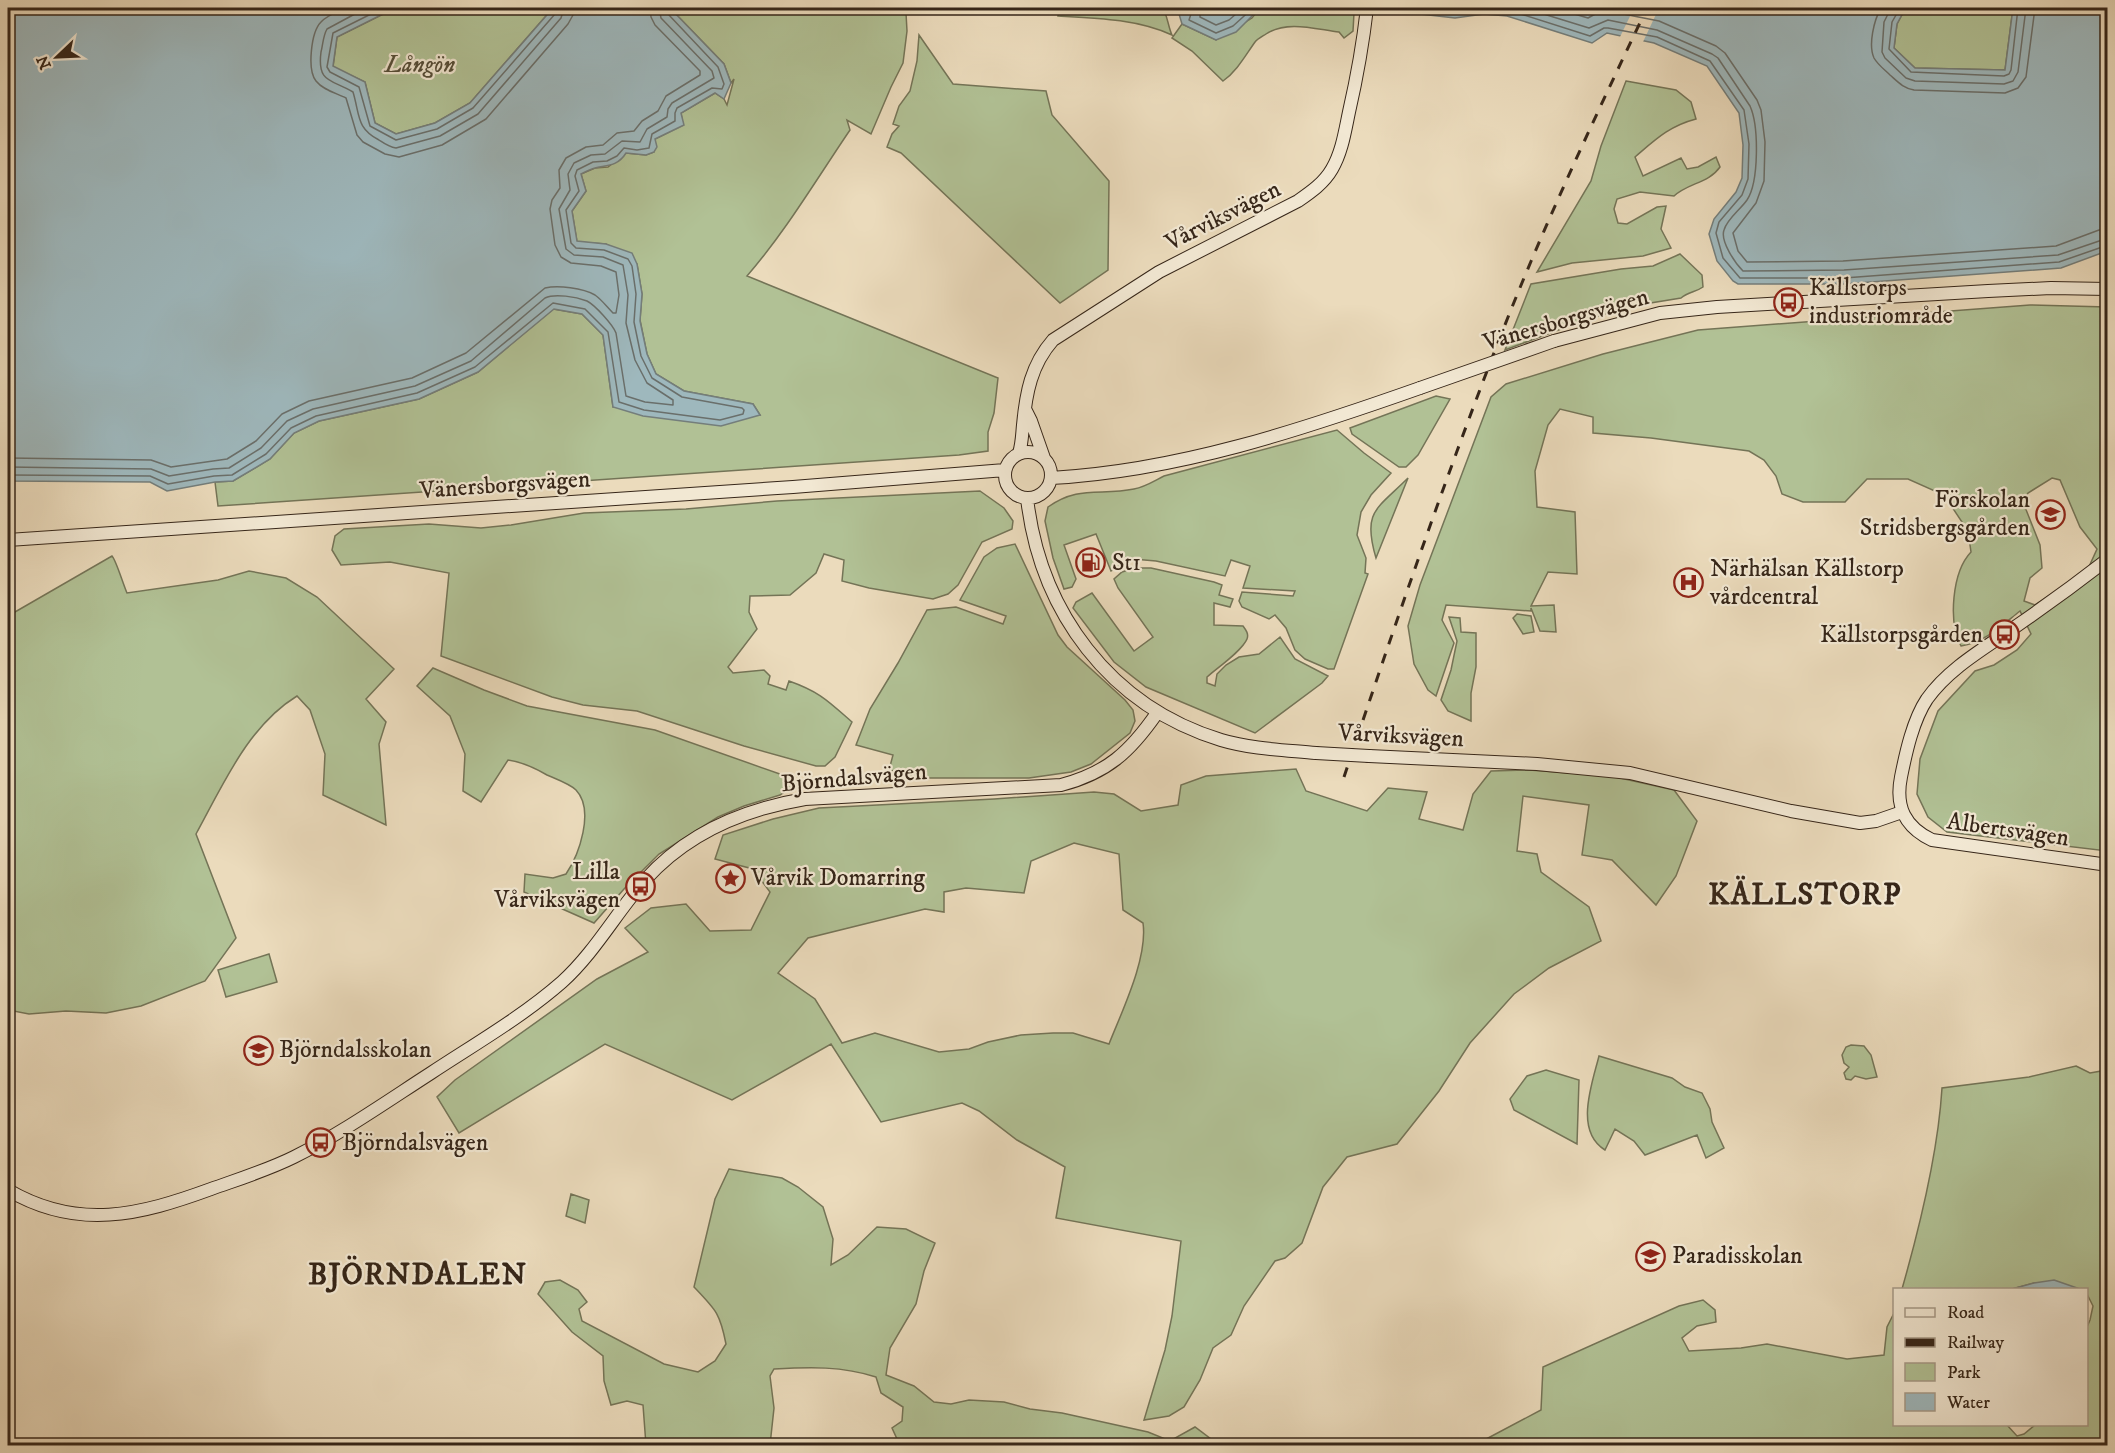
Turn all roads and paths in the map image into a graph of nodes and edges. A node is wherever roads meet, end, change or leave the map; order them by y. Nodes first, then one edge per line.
1 (1367, 8) edge
2 (2108, 289) edge
3 (1026, 411) junction
4 (1019, 453) junction
5 (1044, 458) junction
6 (1005, 470) junction
7 (1051, 478) junction
8 (1027, 498) junction
9 (8, 540) edge
10 (2108, 559) edge
11 (1157, 713) junction
12 (1902, 812) junction
13 (2108, 865) edge
14 (8, 1190) edge

1 - 3 street, Vårviksvägen
2 - 7 street, Vänersborgsvägen, bridge
3 - 4 street, Vårviksvägen
3 - 5 street
4 - 5 street
4 - 6 street
5 - 7 street
6 - 8 street
6 - 9 street, Vänersborgsvägen
7 - 8 street
8 - 11 street, Vårviksvägen
10 - 12 street
11 - 12 street, Vårviksvägen, bridge
11 - 14 street, Björndalsvägen
12 - 13 street, Albertsvägen

